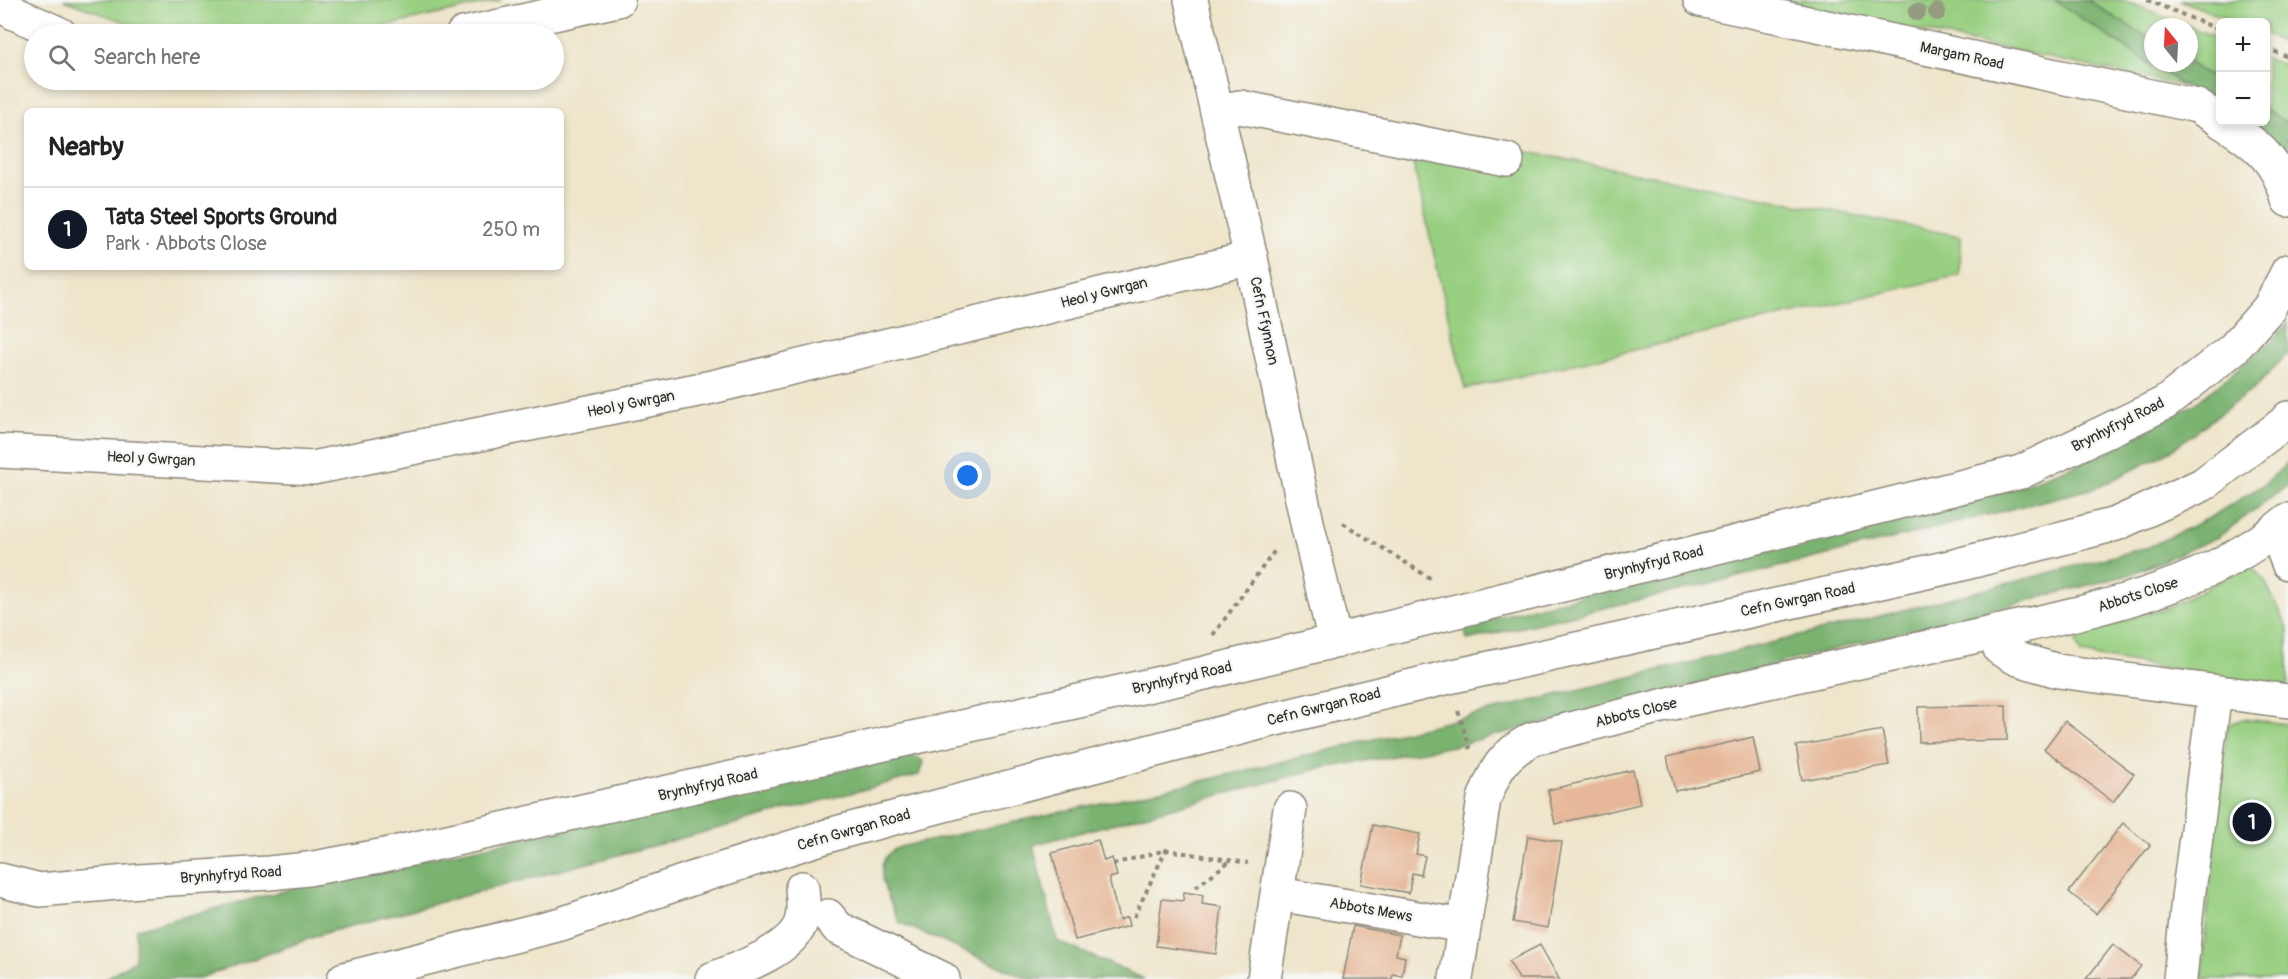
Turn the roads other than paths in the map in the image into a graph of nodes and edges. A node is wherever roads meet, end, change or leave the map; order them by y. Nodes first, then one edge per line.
1 (618, 0) edge
2 (1191, 0) edge
3 (1700, 0) edge
4 (0, 4) edge
5 (38, 24) edge
6 (509, 24) edge
7 (1217, 111) junction
8 (2216, 118) edge
9 (2230, 126) edge
10 (1507, 160) dead end
11 (2288, 200) edge
12 (1251, 258) junction
13 (2288, 272) edge
14 (2288, 418) edge
15 (0, 451) edge
16 (2279, 528) edge
17 (2288, 563) edge
18 (1996, 632) junction
19 (1335, 642) junction
20 (2215, 692) junction
21 (2288, 700) edge
22 (1290, 809) dead end
23 (0, 880) edge
24 (1280, 881) junction
25 (802, 888) dead end
26 (828, 916) dead end
27 (1464, 926) junction
28 (344, 979) edge
29 (712, 979) edge
30 (943, 979) edge
31 (1264, 979) edge
32 (1456, 979) edge
33 (2180, 979) edge

1 - 6 street
2 - 7 street, Cefn Ffynnon
3 - 8 street, Margam Road
4 - 5 street
7 - 10 street
7 - 12 street, Cefn Ffynnon
9 - 11 street, Margam Road
12 - 15 street, Heol y Gwrgan
12 - 19 street, Cefn Ffynnon
13 - 19 street, Brynhyfryd Road
14 - 28 street, Cefn Gwrgan Road
16 - 17 street, Abbots Close
16 - 18 street, Abbots Close
18 - 20 street
18 - 27 street, Abbots Close
19 - 23 street, Brynhyfryd Road
20 - 21 street
20 - 33 street
22 - 24 street
24 - 27 street, Abbots Mews
24 - 31 street
25 - 29 street
26 - 30 street
27 - 32 street, Abbots Close

